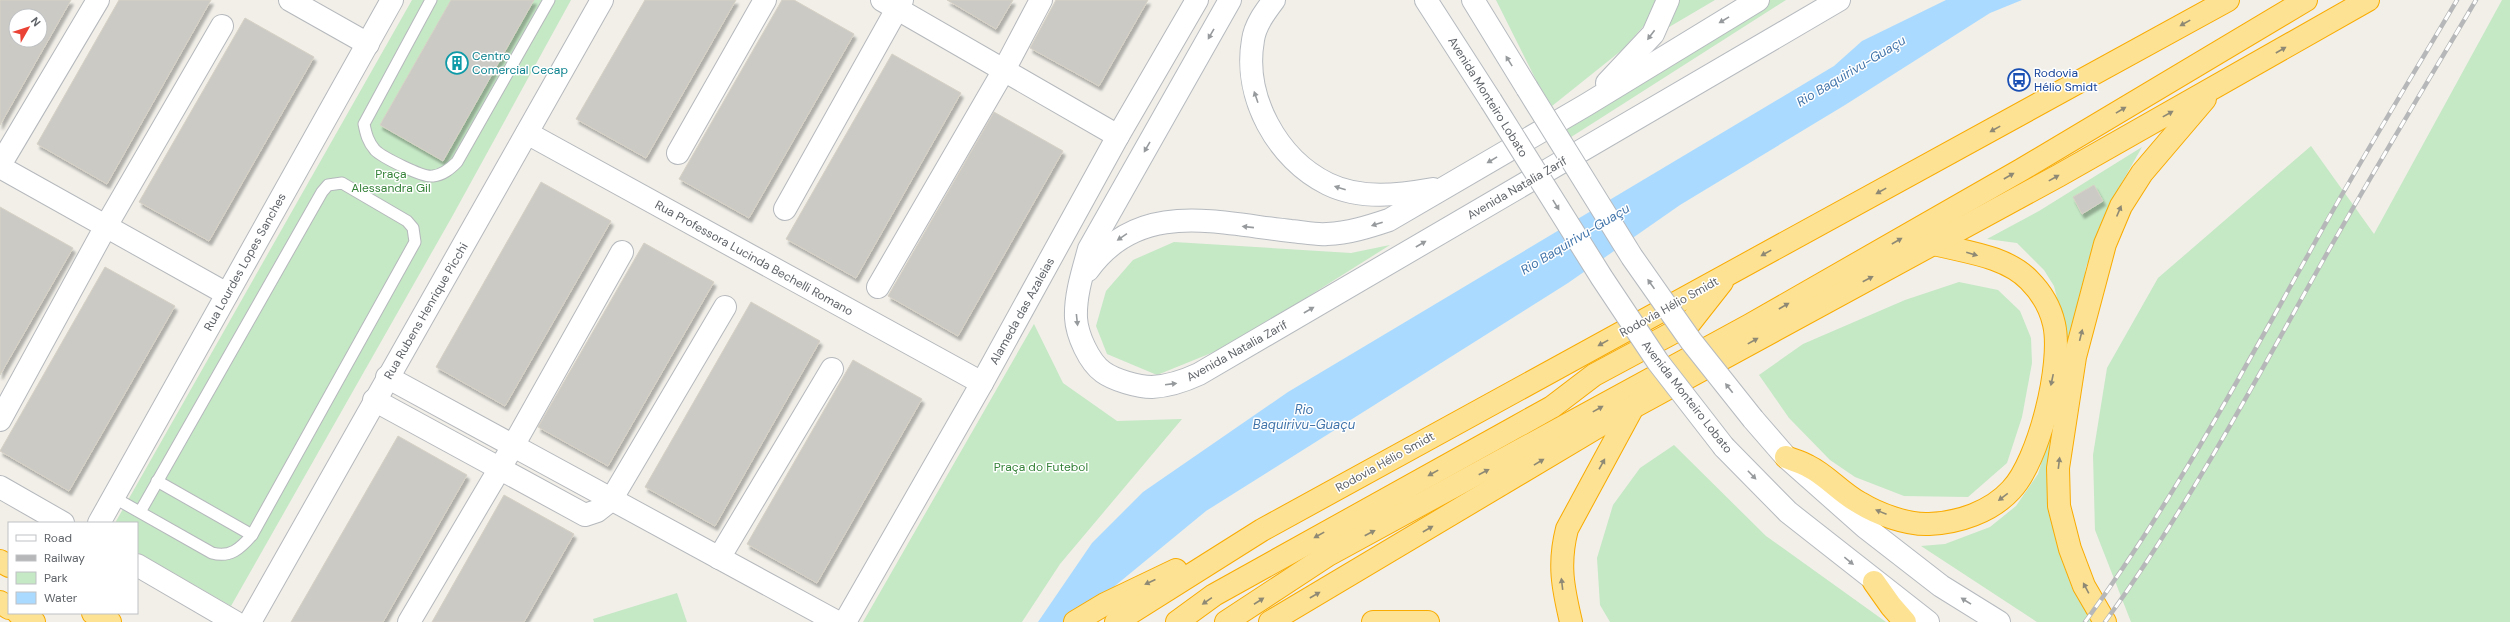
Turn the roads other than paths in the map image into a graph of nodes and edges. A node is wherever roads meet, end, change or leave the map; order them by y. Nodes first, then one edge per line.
1 (98, 0) edge
2 (290, 0) edge
3 (392, 0) edge
4 (431, 0) edge
5 (549, 0) edge
6 (602, 0) edge
7 (764, 0) edge
8 (1041, 0) edge
9 (1197, 0) edge
10 (1230, 0) edge
11 (1274, 0) edge
12 (1426, 0) edge
13 (1473, 0) edge
14 (1484, 0) edge
15 (1668, 0) edge
16 (1758, 0) edge
17 (1839, 0) edge
18 (2306, 0) edge
19 (2368, 0) edge
20 (2224, 1) edge
21 (894, 3) edge
22 (1821, 7) edge
23 (222, 26) dead end
24 (1492, 33) junction
25 (368, 44) junction
26 (1004, 70) junction
27 (2215, 88) junction
28 (1586, 105) junction
29 (527, 133) junction
30 (1118, 136) junction
31 (678, 153) dead end
32 (0, 166) edge
33 (1448, 186) junction
34 (785, 209) dead end
35 (106, 226) junction
36 (1934, 244) junction
37 (622, 252) dead end
38 (1727, 275) junction
39 (1080, 281) junction
40 (878, 287) dead end
41 (227, 294) junction
42 (725, 307) dead end
43 (1750, 325) junction
44 (832, 369) dead end
45 (386, 377) junction
46 (982, 383) junction
47 (374, 400) junction
48 (1552, 407) junction
49 (1633, 407) junction
50 (0, 420) edge
51 (513, 446) junction
52 (1786, 457) junction
53 (500, 469) junction
54 (157, 481) junction
55 (0, 487) edge
56 (113, 497) junction
57 (611, 500) junction
58 (140, 512) junction
59 (61, 522) edge
60 (100, 522) edge
61 (1262, 530) junction
62 (252, 535) junction
63 (719, 558) junction
64 (138, 566) edge
65 (1874, 582) junction
66 (20, 614) edge
67 (95, 614) edge
68 (34, 622) edge
69 (110, 622) edge
70 (235, 622) edge
71 (250, 622) edge
72 (409, 622) edge
73 (837, 622) edge
74 (845, 622) edge
75 (1075, 622) edge
76 (1116, 622) edge
77 (1177, 622) edge
78 (1226, 622) edge
79 (1270, 622) edge
80 (1373, 622) edge
81 (1428, 622) edge
82 (1571, 622) edge
83 (1905, 622) edge
84 (1928, 622) edge
85 (1999, 622) edge
86 (2105, 622) edge

1 - 32 street
2 - 25 street
3 - 25 street, Rua Lourdes Lopes Sanches
4 - 5 lane
6 - 29 street, Rua Rubens Henrique Picchi
7 - 31 street
8 - 26 street
9 - 30 street, Alameda das Azaleias
10 -> 39 street
33 -> 11 street
12 -> 65 street, Avenida Monteiro Lobato, bridge
13 - 24 street
14 - 24 street
15 -> 28 street
16 -> 28 street, Avenida Natalia Zarif
17 - 22 street, Avenida Natalia Zarif
43 -> 18 highway
27 -> 19 highway
20 -> 38 highway, Rodovia Hélio Smidt
21 - 26 street
21 - 34 street
39 -> 22 street, Avenida Natalia Zarif
23 - 35 street
52 -> 24 street, bridge
25 - 41 street, Rua Lourdes Lopes Sanches
26 - 30 street
26 - 40 street
36 -> 27 highway
86 -> 27 highway
28 -> 33 street, Avenida Natalia Zarif
29 - 45 street, Rua Rubens Henrique Picchi
29 - 46 street, Rua Professora Lucinda Bechelli Romano
30 - 46 street, Alameda das Azaleias
32 - 35 street
33 -> 39 street, Avenida Natalia Zarif
35 - 41 street
35 - 50 street
49 -> 36 highway
36 -> 52 highway
37 - 51 street
38 - 48 highway
38 -> 61 highway, Rodovia Hélio Smidt
41 - 56 street, Rua Lourdes Lopes Sanches
42 - 57 street
43 - 48 highway
78 -> 43 highway
44 - 63 street
45 - 47 street, Rua Rubens Henrique Picchi
45 - 51 street
46 - 74 street, Alameda das Azaleias
47 - 53 street
47 - 71 street, Rua Rubens Henrique Picchi
48 -> 77 highway
79 -> 49 highway
82 -> 49 highway
51 - 53 street
51 - 57 street
85 -> 52 street
53 - 57 street
53 - 72 street
54 - 58 lane
54 - 62 lane
54 - 62 lane
55 - 59 street
56 - 58 lane
56 - 60 street, Rua Lourdes Lopes Sanches
57 - 63 street
58 - 62 lane
61 -> 75 highway
61 - 76 highway, Rodovia Hélio Smidt
63 - 73 street
64 - 70 street
65 - 83 highway
65 - 84 street, Avenida Monteiro Lobato
66 - 68 highway
67 - 69 highway
80 - 81 highway

